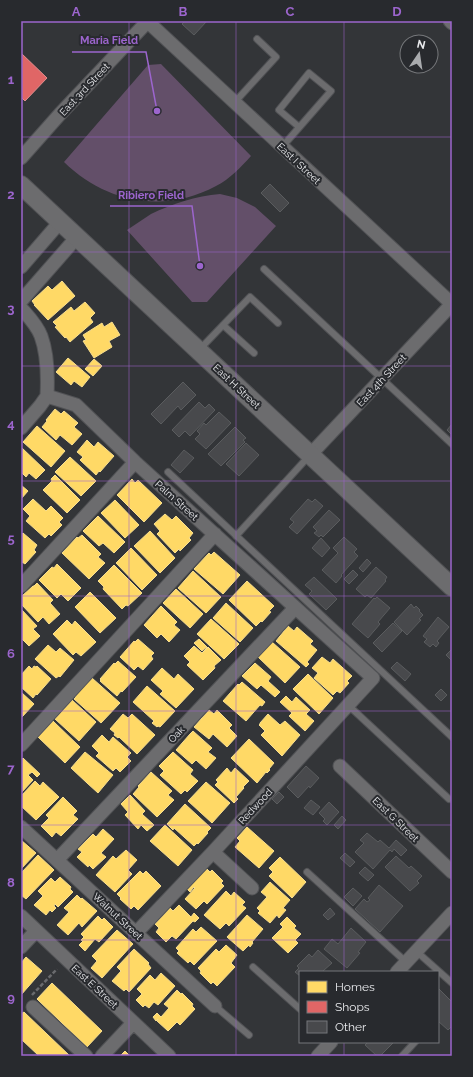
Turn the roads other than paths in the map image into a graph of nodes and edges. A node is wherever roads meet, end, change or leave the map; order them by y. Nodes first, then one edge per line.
1 (148, 21) edge
2 (450, 21) edge
3 (452, 23) edge
4 (257, 39) dead end
5 (234, 103) junction
6 (299, 128) junction
7 (282, 147) junction
8 (21, 158) edge
9 (21, 185) edge
10 (60, 222) junction
11 (77, 238) junction
12 (21, 267) edge
13 (264, 269) dead end
14 (21, 301) edge
15 (452, 304) edge
16 (21, 308) edge
17 (278, 323) dead end
18 (223, 325) junction
19 (199, 350) junction
20 (254, 353) dead end
21 (382, 379) junction
22 (47, 396) junction
23 (21, 428) edge
24 (452, 444) edge
25 (310, 455) junction
26 (135, 462) junction
27 (168, 472) dead end
28 (215, 534) junction
29 (236, 536) junction
30 (21, 586) edge
31 (452, 587) edge
32 (295, 608) junction
33 (373, 678) joint
34 (348, 705) junction
35 (452, 737) edge
36 (21, 745) edge
37 (340, 766) dead end
38 (449, 799) dead end
39 (21, 827) edge
40 (213, 852) junction
41 (57, 860) junction
42 (307, 872) dead end
43 (452, 872) edge
44 (252, 888) dead end
45 (452, 913) edge
46 (21, 916) edge
47 (36, 931) junction
48 (136, 933) junction
49 (21, 947) edge
50 (416, 951) junction
51 (406, 962) junction
52 (253, 968) dead end
53 (397, 971) edge
54 (438, 971) edge
55 (439, 971) edge
56 (452, 983) edge
57 (32, 1002) road end
58 (215, 1006) joint
59 (299, 1008) edge
60 (133, 1022) junction
61 (249, 1035) dead end
62 (330, 1043) edge
63 (414, 1043) edge
64 (86, 1056) edge
65 (102, 1056) edge
66 (169, 1056) edge
67 (318, 1056) edge
68 (402, 1056) edge

1 - 5 street, East I Street
1 - 8 street, East 3rd Street
2 - 3 street
4 - 5 lane
5 - 7 street, East I Street
6 - 6 lane
6 - 7 lane
7 - 15 street, East I Street
9 - 10 street, East H Street
10 - 11 street, East H Street
10 - 12 street
11 - 14 street
11 - 19 street, East H Street
13 - 21 lane
15 - 21 street, East 4th Street
16 - 22 street
17 - 18 lane
18 - 19 lane
18 - 20 lane
19 - 25 street, East H Street
21 - 24 lane
21 - 25 street, East 4th Street
22 - 23 street
22 - 26 street, Palm Street
25 - 29 lane
25 - 31 street, East H Street
26 - 28 street, Palm Street
26 - 30 street
27 - 29 lane
28 - 32 street, Palm Street
28 - 36 street
29 - 35 lane
32 - 33 street, Palm Street
32 - 41 street, Oak
33 - 34 street, Redwood
34 - 38 lane
34 - 40 street, Redwood
37 - 43 street, East G Street
39 - 41 street, Walnut Street
40 - 44 street
40 - 48 street, Redwood
41 - 48 street, Walnut Street
42 - 51 lane
45 - 50 street
46 - 47 street, East E Street
47 - 49 street
47 - 60 street, East E Street
48 - 58 street, Walnut Street
50 - 51 street
50 - 54 lane
51 - 53 street
52 - 59 lane
55 - 56 lane
57 - 64 street
58 - 61 lane
60 - 65 street
60 - 66 street, East E Street
62 - 67 street
63 - 68 lane

